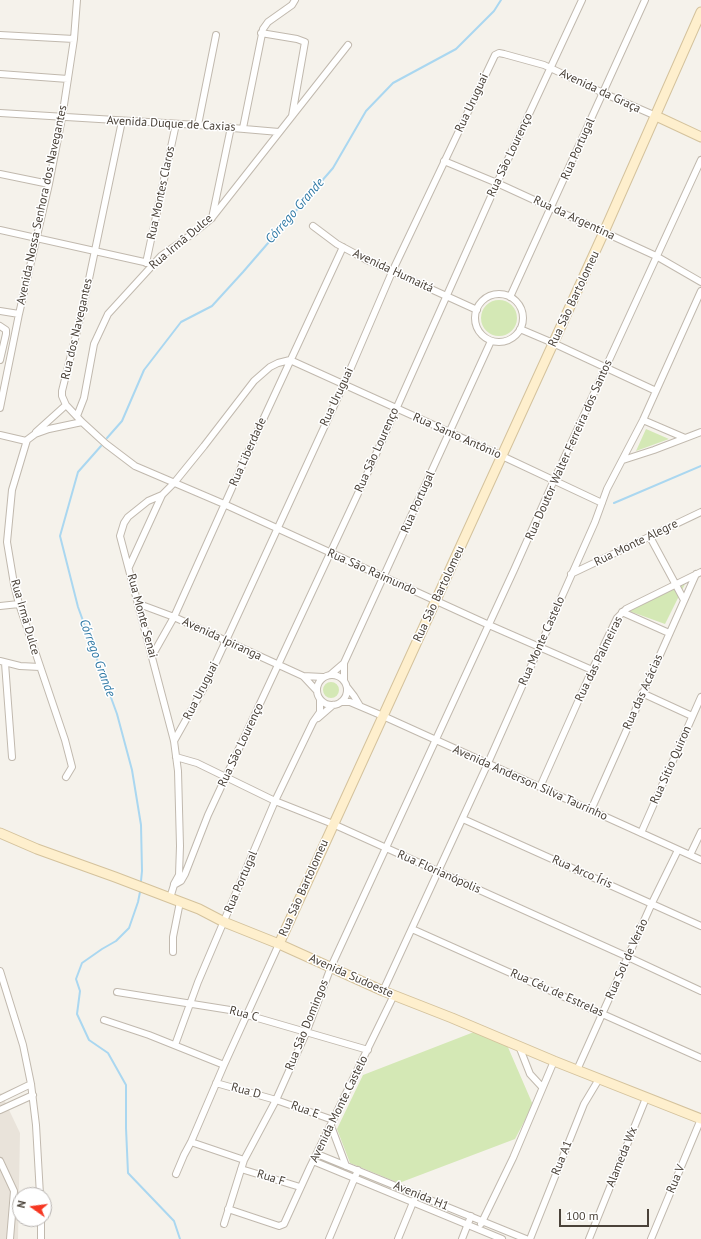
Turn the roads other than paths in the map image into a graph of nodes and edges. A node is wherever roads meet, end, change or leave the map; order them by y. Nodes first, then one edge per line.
1 (78, 0) edge
2 (295, 0) edge
3 (582, 0) edge
4 (645, 0) edge
5 (701, 12) edge
6 (261, 33) junction
7 (0, 35) edge
8 (216, 35) dead end
9 (74, 38) junction
10 (348, 45) dead end
11 (497, 54) joint
12 (550, 68) junction
13 (0, 74) edge
14 (68, 79) junction
15 (603, 93) junction
16 (0, 113) edge
17 (656, 116) junction
18 (62, 118) junction
19 (291, 118) junction
20 (122, 121) junction
21 (176, 124) junction
22 (198, 125) junction
23 (231, 127) junction
24 (243, 128) junction
25 (279, 132) junction
26 (701, 137) edge
27 (701, 160) edge
28 (444, 162) junction
29 (0, 174) edge
30 (497, 183) junction
31 (49, 184) junction
32 (551, 208) junction
33 (212, 219) junction
34 (313, 226) dead end
35 (0, 230) edge
36 (604, 232) junction
37 (37, 239) junction
38 (342, 247) junction
39 (94, 251) junction
40 (656, 256) junction
41 (149, 263) junction
42 (392, 272) junction
43 (701, 282) edge
44 (701, 292) edge
45 (447, 295) junction
46 (510, 297) junction
47 (477, 310) junction
48 (0, 311) edge
49 (19, 314) junction
50 (1, 327) edge
51 (520, 329) junction
52 (491, 341) junction
53 (553, 343) junction
54 (0, 360) edge
55 (290, 360) junction
56 (606, 368) junction
57 (344, 384) junction
58 (656, 391) junction
59 (66, 405) junction
60 (0, 408) edge
61 (396, 408) junction
62 (77, 416) junction
63 (643, 420) junction
64 (82, 422) junction
65 (700, 431) edge
66 (449, 432) junction
67 (35, 434) junction
68 (0, 435) edge
69 (685, 438) junction
70 (26, 441) junction
71 (502, 456) junction
72 (623, 460) junction
73 (554, 480) junction
74 (174, 483) junction
75 (162, 495) junction
76 (602, 503) junction
77 (224, 504) junction
78 (701, 512) edge
79 (276, 529) junction
80 (650, 537) junction
81 (0, 541) edge
82 (7, 542) junction
83 (330, 554) junction
84 (129, 567) junction
85 (698, 573) edge
86 (571, 574) junction
87 (384, 578) junction
88 (677, 584) junction
89 (684, 600) junction
90 (436, 601) junction
91 (19, 604) junction
92 (139, 604) junction
93 (0, 606) edge
94 (622, 612) junction
95 (174, 617) junction
96 (489, 626) junction
97 (669, 633) junction
98 (226, 641) junction
99 (539, 648) junction
100 (152, 656) junction
101 (2, 662) edge
102 (344, 663) junction
103 (278, 665) junction
104 (40, 667) junction
105 (592, 670) junction
106 (330, 675) junction
107 (303, 676) junction
108 (323, 677) junction
109 (345, 684) junction
110 (317, 691) junction
111 (642, 693) junction
112 (701, 697) edge
113 (320, 700) junction
114 (340, 702) junction
115 (333, 705) junction
116 (360, 706) junction
117 (383, 716) junction
118 (692, 716) junction
119 (313, 722) junction
120 (436, 740) junction
121 (174, 741) junction
122 (12, 757) dead end
123 (176, 757) junction
124 (488, 763) junction
125 (66, 777) dead end
126 (226, 777) junction
127 (540, 787) junction
128 (275, 801) junction
129 (591, 810) junction
130 (463, 819) junction
131 (333, 824) junction
132 (701, 832) edge
133 (0, 833) edge
134 (641, 833) junction
135 (385, 848) junction
136 (678, 850) junction
137 (690, 855) junction
138 (701, 860) edge
139 (439, 872) junction
140 (174, 885) junction
141 (170, 898) junction
142 (180, 902) junction
143 (652, 903) junction
144 (224, 922) junction
145 (701, 926) edge
146 (412, 929) junction
147 (279, 944) junction
148 (174, 952) dead end
149 (628, 957) junction
150 (331, 968) junction
151 (0, 971) edge
152 (383, 991) junction
153 (701, 991) edge
154 (117, 992) dead end
155 (394, 995) junction
156 (189, 1004) junction
157 (247, 1014) junction
158 (603, 1014) junction
159 (104, 1020) dead end
160 (306, 1032) junction
161 (174, 1045) junction
162 (519, 1046) junction
163 (368, 1050) junction
164 (701, 1058) edge
165 (554, 1061) junction
166 (224, 1065) junction
167 (577, 1070) junction
168 (599, 1079) junction
169 (216, 1083) junction
170 (31, 1084) junction
171 (542, 1087) junction
172 (33, 1095) junction
173 (646, 1098) junction
174 (0, 1099) edge
175 (276, 1100) junction
176 (0, 1110) edge
177 (701, 1119) edge
178 (332, 1123) junction
179 (191, 1142) junction
180 (316, 1154) junction
181 (244, 1160) junction
182 (0, 1161) edge
183 (313, 1161) junction
184 (346, 1166) junction
185 (241, 1169) junction
186 (358, 1170) junction
187 (176, 1174) dead end
188 (354, 1179) junction
189 (39, 1187) edge
190 (300, 1187) junction
191 (416, 1194) junction
192 (413, 1202) junction
193 (228, 1209) junction
194 (471, 1216) junction
195 (482, 1221) junction
196 (224, 1224) dead end
197 (468, 1225) junction
198 (41, 1227) edge
199 (479, 1229) junction
200 (10, 1239) edge
201 (41, 1239) edge
202 (329, 1239) edge
203 (398, 1239) edge
204 (462, 1239) edge
205 (502, 1239) edge
206 (526, 1239) edge
207 (530, 1239) edge
208 (589, 1239) edge
209 (651, 1239) edge

1 - 9 street, Avenida Nossa Senhora dos Navegantes
2 - 6 street
3 - 12 street, Rua São Lourenço
4 - 15 street, Rua Portugal
5 - 17 street, Rua São Bartolomeu
6 - 19 street
6 - 24 street
7 - 9 street
8 - 22 street
9 - 14 street, Avenida Nossa Senhora dos Navegantes
10 - 19 street, Rua Irmã Dulce
11 - 12 street, Avenida da Graça
11 - 28 street, Rua Uruguai
12 - 15 street, Avenida da Graça
12 - 30 street, Rua São Lourenço
13 - 14 street
14 - 18 street, Avenida Nossa Senhora dos Navegantes
15 - 17 street, Avenida da Graça
15 - 32 street, Rua Portugal
16 - 18 street, Avenida Duque de Caxias
17 - 26 street, Avenida da Graça
17 - 36 street, Rua São Bartolomeu
18 - 20 street, Avenida Duque de Caxias
18 - 31 street, Avenida Nossa Senhora dos Navegantes
19 - 25 street, Rua Irmã Dulce
20 - 21 street, Avenida Duque de Caxias
20 - 39 street, Rua dos Navegantes
21 - 22 street, Avenida Duque de Caxias
21 - 41 street, Rua Montes Claros
22 - 23 street, Avenida Duque de Caxias
23 - 24 street, Avenida Duque de Caxias
23 - 33 street
24 - 25 street, Avenida Duque de Caxias
25 - 33 street, Rua Irmã Dulce
27 - 40 street, Rua Doutor Walter Ferreira dos Santos
28 - 30 street, Rua da Argentina
28 - 42 street, Rua Uruguai
29 - 31 street
30 - 32 street, Rua da Argentina
30 - 45 street, Rua São Lourenço
31 - 37 street, Avenida Nossa Senhora dos Navegantes
32 - 36 street, Rua da Argentina
32 - 46 street, Rua Portugal
33 - 41 street, Rua Irmã Dulce
34 - 38 street, Avenida Humaitá
35 - 37 street
36 - 40 street, Rua da Argentina
36 - 53 street, Rua São Bartolomeu
37 - 39 street
37 - 49 street, Avenida Nossa Senhora dos Navegantes
38 - 42 street, Avenida Humaitá
38 - 55 street, Rua Liberdade
39 - 41 street
39 - 59 street, Rua dos Navegantes
40 - 43 street, Rua da Argentina
40 - 56 street, Rua Doutor Walter Ferreira dos Santos
41 - 62 street, Rua Irmã Dulce
42 - 45 street, Avenida Humaitá
42 - 57 street, Rua Uruguai
44 - 58 street, Rua Monte Castelo
45 - 47 street, Avenida Humaitá
45 - 61 street, Rua São Lourenço
46 - 47 street
46 - 51 street
47 - 52 street
48 - 49 street
49 - 60 street, Avenida Nossa Senhora dos Navegantes
50 - 54 street
51 - 52 street
51 - 53 street
52 - 66 street, Rua Portugal
53 - 56 street
53 - 71 street, Rua São Bartolomeu
55 - 57 street, Rua Santo Antônio
55 - 74 street
55 - 77 street, Rua Liberdade
56 - 58 street
56 - 73 street, Rua Doutor Walter Ferreira dos Santos
57 - 61 street, Rua Santo Antônio
57 - 79 street, Rua Uruguai
58 - 63 street, Rua Monte Castelo
59 - 62 street
59 - 67 street
61 - 66 street, Rua Santo Antônio
61 - 83 street, Rua São Lourenço
62 - 64 street
63 - 69 street
63 - 72 street, Rua Monte Castelo
64 - 67 street
64 - 74 street
65 - 69 street
66 - 71 street, Rua Santo Antônio
66 - 87 street, Rua Portugal
67 - 70 street
68 - 70 street
69 - 72 street
70 - 82 street, Rua Irmã Dulce
71 - 73 street, Rua Santo Antônio
71 - 90 street, Rua São Bartolomeu
72 - 76 street, Rua Monte Castelo
73 - 76 street, Rua Santo Antônio
73 - 96 street, Rua Doutor Walter Ferreira dos Santos
74 - 75 street
74 - 77 street, Rua São Raimundo
75 - 84 street
75 - 84 street, Rua Monte Senai
76 - 86 street, Rua Monte Castelo
77 - 79 street, Rua São Raimundo
77 - 95 street, Rua Liberdade
78 - 80 street, Rua Monte Alegre
79 - 83 street, Rua São Raimundo
79 - 98 street, Rua Uruguai
80 - 86 street, Rua Monte Alegre
80 - 88 street
81 - 82 street
82 - 91 street, Rua Irmã Dulce
83 - 87 street, Rua São Raimundo
83 - 103 street, Rua São Lourenço
84 - 92 street, Rua Monte Senai
85 - 88 street, Rua das Palmeiras
85 - 89 street, Rua das Acácias
86 - 99 street, Rua Monte Castelo
87 - 90 street, Rua São Raimundo
87 - 102 street, Rua Portugal
88 - 89 street
88 - 94 street, Rua das Palmeiras
89 - 97 street, Rua das Acácias
90 - 96 street, Rua São Raimundo
90 - 117 street, Rua São Bartolomeu
91 - 93 street
91 - 104 street, Rua Irmã Dulce
92 - 95 street, Avenida Ipiranga
92 - 100 street, Rua Monte Senai
94 - 97 street
94 - 105 street, Rua das Palmeiras
95 - 98 street, Avenida Ipiranga
95 - 100 street, Rua Liberdade
96 - 99 street, Rua São Raimundo
96 - 120 street, Rua Doutor Walter Ferreira dos Santos
97 - 111 street, Rua das Acácias
98 - 103 street, Avenida Ipiranga
98 - 121 street, Rua Uruguai
99 - 105 street, Rua São Raimundo
99 - 124 street, Rua Monte Castelo
100 - 121 street, Rua Monte Senai
101 - 104 street
101 - 122 street
102 - 106 street
102 - 109 street
103 - 107 street, Avenida Ipiranga
103 - 126 street, Rua São Lourenço
104 - 125 street, Rua Irmã Dulce
105 - 127 street, Rua das Palmeiras
106 - 108 street
106 - 109 street
107 - 108 street
107 - 110 street
108 - 110 street
109 - 114 street
109 - 116 street
110 - 113 street
111 - 118 street
111 - 129 street, Rua das Acácias
112 - 118 street, Rua Sítio Quiron
113 - 115 street
113 - 119 street, Rua Portugal
114 - 115 street
114 - 116 street, Avenida Anderson Silva Taurinho
115 - 119 street
116 - 117 street, Avenida Anderson Silva Taurinho
117 - 120 street, Avenida Anderson Silva Taurinho
117 - 131 street, Rua São Bartolomeu
118 - 134 street, Rua Sítio Quiron
119 - 128 street, Rua Portugal
120 - 124 street, Avenida Anderson Silva Taurinho
120 - 135 street, Rua São Domingos
121 - 123 street, Rua Monte Senai
123 - 126 street, Rua Florianópolis
123 - 140 street
124 - 127 street, Avenida Anderson Silva Taurinho
124 - 130 street, Rua Monte Castelo
126 - 128 street, Rua Florianópolis
126 - 140 street, Rua São Lourenço
127 - 129 street, Avenida Anderson Silva Taurinho
128 - 131 street, Rua Florianópolis
128 - 144 street, Rua Portugal
129 - 134 street, Avenida Anderson Silva Taurinho
130 - 139 street, Rua Monte Castelo
130 - 143 street, Rua Arco Íris
131 - 135 street, Rua Florianópolis
131 - 147 street, Rua São Bartolomeu
132 - 137 street
133 - 141 street, Avenida Sudoeste
134 - 136 street, Avenida Anderson Silva Taurinho
135 - 139 street, Rua Florianópolis
135 - 150 street, Rua São Domingos
136 - 137 street, Avenida Anderson Silva Taurinho
136 - 143 street, Rua Sol de Verão
137 - 138 street, Avenida Anderson Silva Taurinho
139 - 146 street, Rua Monte Castelo
139 - 149 street, Rua Florianópolis
140 - 141 street, Rua São Lourenço
141 - 142 street, Avenida Sudoeste
142 - 144 street, Avenida Sudoeste
142 - 148 street
143 - 145 street, Rua Arco Íris
143 - 149 street, Rua Sol de Verão
144 - 147 street, Avenida Sudoeste
144 - 156 street, Rua Portugal
146 - 152 street, Rua Monte Castelo
146 - 158 street, Rua Céu de Estrelas
147 - 150 street, Avenida Sudoeste
147 - 157 street, Rua São Bartolomeu
149 - 153 street, Rua Florianópolis
149 - 158 street, Rua Sol de Verão
150 - 152 street, Avenida Sudoeste
150 - 160 street, Rua São Domingos
151 - 170 street
152 - 155 street, Avenida Sudoeste
154 - 156 street, Rua C
155 - 162 street, Avenida Sudoeste
155 - 163 street, Avenida Monte Castelo
156 - 157 street, Rua C
156 - 161 street, Rua Portugal
157 - 160 street, Rua C
157 - 166 street, Rua São Bartolomeu
158 - 164 street, Rua Céu de Estrelas
158 - 167 street, Rua Sol de Verão
159 - 161 street
160 - 163 street, Rua C
160 - 175 street, Rua São Domingos
161 - 166 street
162 - 165 street, Avenida Sudoeste
162 - 171 street
163 - 178 street, Avenida Monte Castelo
165 - 167 street, Avenida Sudoeste
165 - 171 street
166 - 169 street, Rua São Bartolomeu
167 - 168 street, Avenida Sudoeste
168 - 173 street, Avenida Sudoeste
168 - 207 street, Rua A1
169 - 175 street, Rua D
169 - 179 street, Rua São Bartolomeu
170 - 172 street
170 - 174 street
171 - 195 street
172 - 176 street
172 - 189 street
173 - 177 street, Avenida Sudoeste
173 - 208 street, Alameda Wx
175 - 178 street, Rua E
175 - 181 street, Rua São Domingos
177 - 209 street, Rua V
178 - 180 street, Avenida Monte Castelo
178 - 184 street
179 - 181 street
179 - 187 street, Rua São Bartolomeu
180 - 183 street, Avenida Monte Castelo
180 - 184 street, Avenida H1
181 - 185 street, Rua São Domingos
182 - 200 street
183 - 188 street, Avenida H1
183 - 190 street, Avenida Monte Castelo
184 - 186 street, Avenida H1
185 - 190 street, Rua F
185 - 193 street, Rua São Domingos
186 - 188 street
186 - 191 street, Avenida H1
188 - 192 street, Avenida H1
188 - 202 street
190 - 193 street, Avenida Monte Castelo
191 - 192 street
191 - 194 street, Avenida H1
192 - 197 street, Avenida H1
192 - 203 street
193 - 196 street, Rua São Domingos
194 - 195 street, Avenida H1
194 - 197 street
195 - 199 street
195 - 206 street, Avenida H1
197 - 199 street, Avenida H1
197 - 204 street
198 - 201 street
199 - 205 street, Avenida H1

